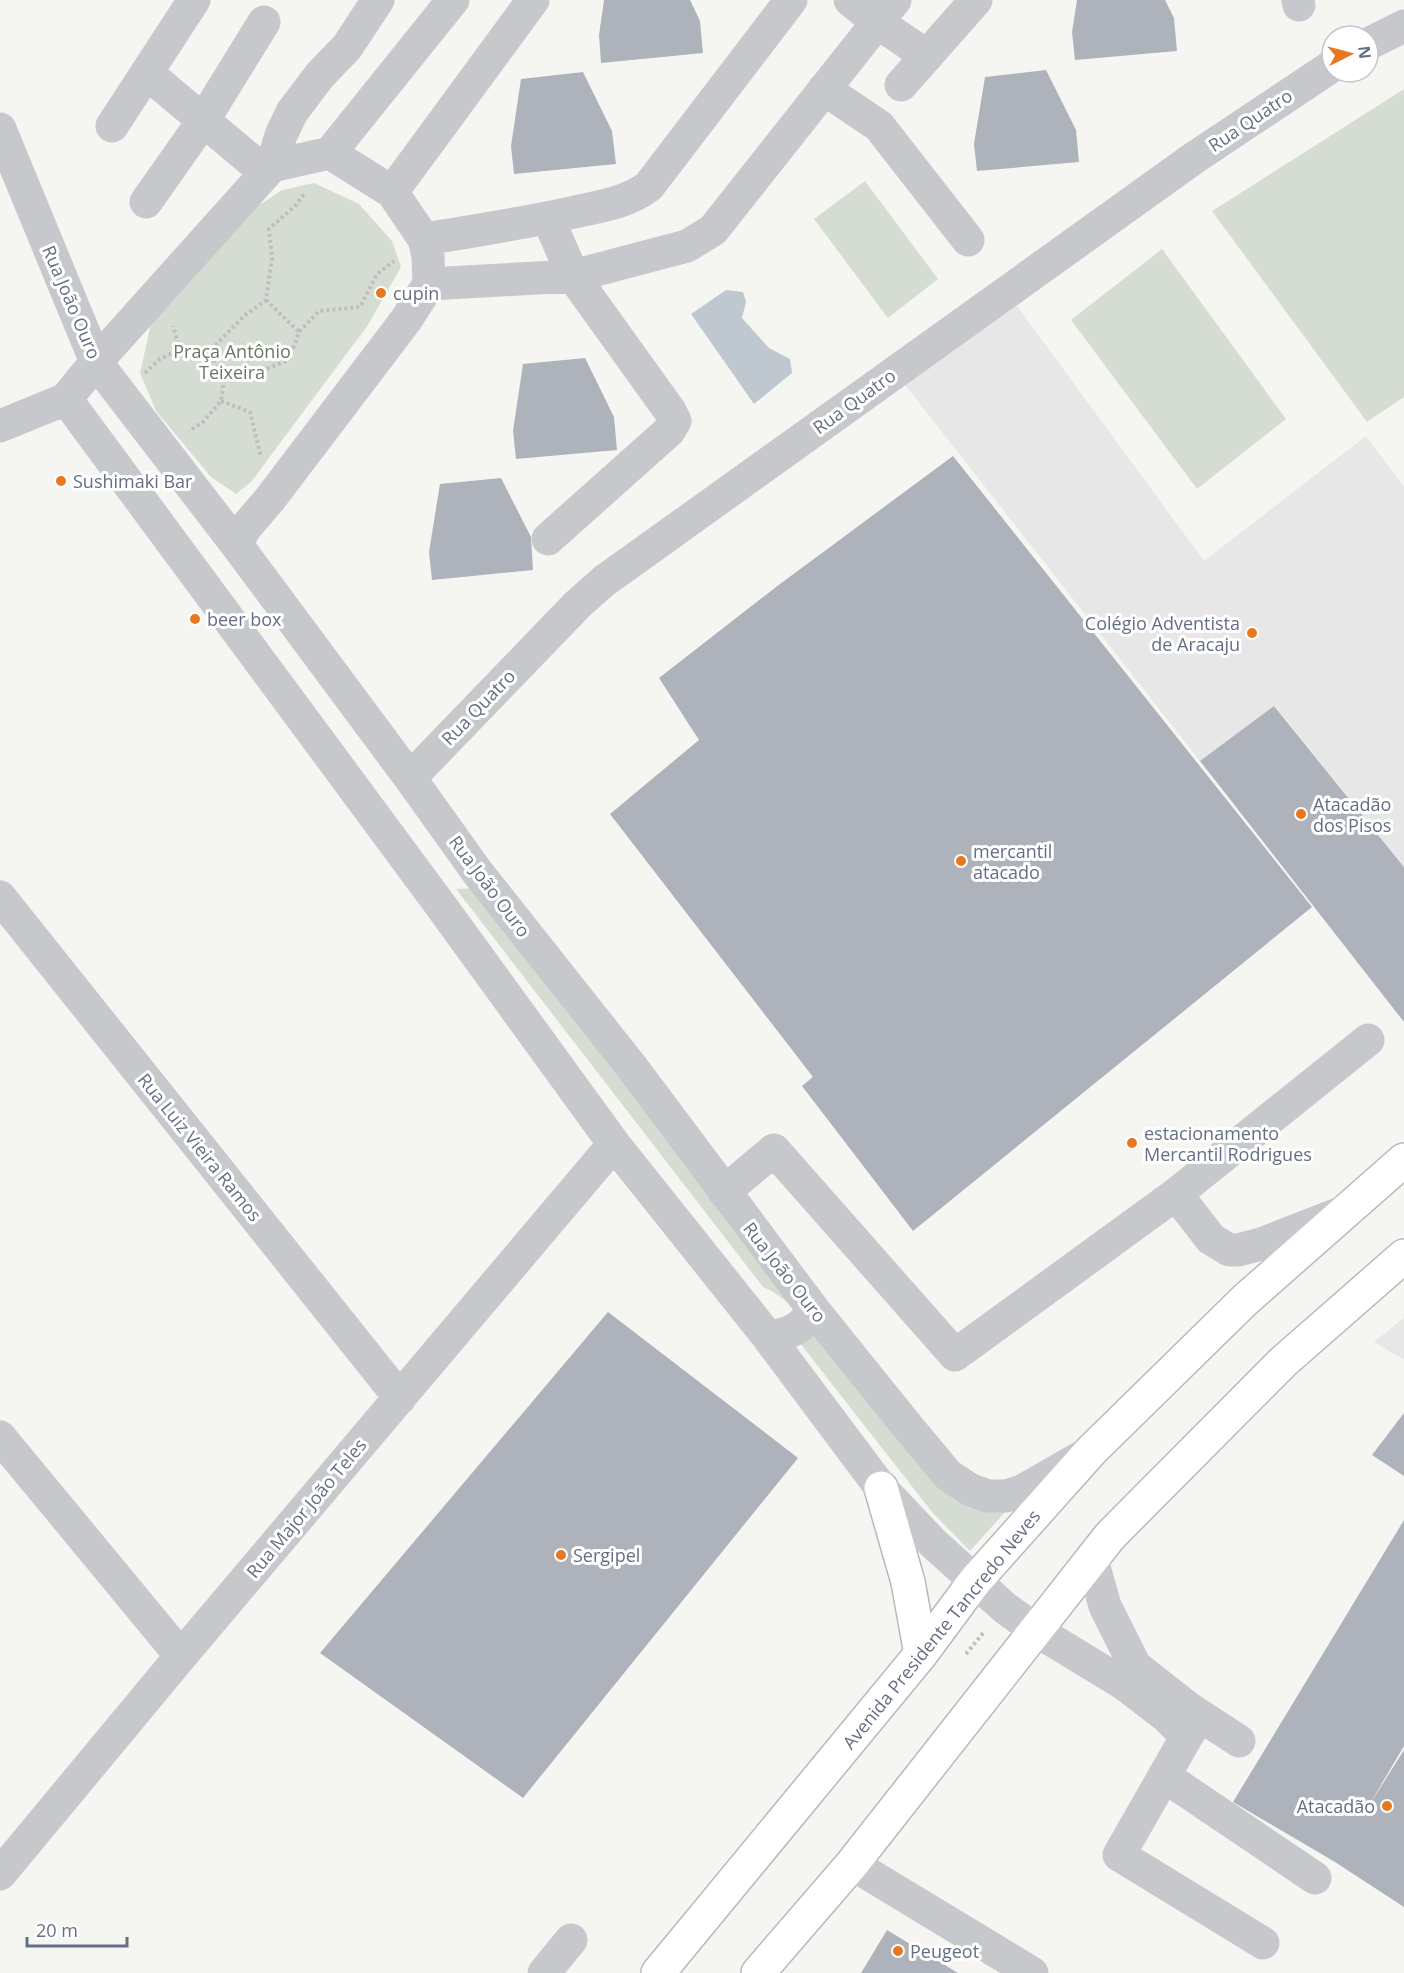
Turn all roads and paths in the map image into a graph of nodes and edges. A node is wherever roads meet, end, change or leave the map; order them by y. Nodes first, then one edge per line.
1 (194, 0) edge
2 (378, 0) edge
3 (453, 0) edge
4 (532, 0) edge
5 (791, 0) edge
6 (850, 0) edge
7 (976, 0) edge
8 (886, 11) edge
9 (264, 22) dead end
10 (1404, 26) edge
11 (1380, 38) edge
12 (927, 56) junction
13 (148, 74) junction
14 (1320, 74) edge
15 (900, 85) dead end
16 (824, 89) junction
17 (203, 121) junction
18 (112, 126) dead end
19 (0, 129) edge
20 (330, 153) junction
21 (268, 169) junction
22 (392, 192) junction
23 (146, 202) dead end
24 (548, 218) junction
25 (424, 239) junction
26 (968, 240) dead end
27 (573, 276) junction
28 (429, 284) junction
29 (162, 287) junction
30 (266, 300) junction
31 (298, 332) junction
32 (180, 349) junction
33 (207, 354) junction
34 (96, 362) junction
35 (225, 372) junction
36 (122, 397) junction
37 (66, 399) junction
38 (221, 401) junction
39 (0, 426) edge
40 (162, 447) junction
41 (270, 500) junction
42 (548, 539) dead end
43 (236, 544) junction
44 (410, 778) junction
45 (478, 873) junction
46 (0, 897) edge
47 (441, 906) junction
48 (1368, 1040) dead end
49 (614, 1144) junction
50 (1404, 1160) edge
51 (724, 1192) junction
52 (1176, 1194) junction
53 (1347, 1210) junction
54 (1404, 1256) edge
55 (813, 1309) junction
56 (768, 1337) junction
57 (400, 1398) junction
58 (0, 1437) edge
59 (1091, 1451) junction
60 (880, 1488) junction
61 (1092, 1560) junction
62 (975, 1581) junction
63 (1037, 1631) junction
64 (921, 1654) junction
65 (182, 1656) junction
66 (1192, 1726) junction
67 (1239, 1741) dead end
68 (1164, 1776) junction
69 (852, 1864) junction
70 (0, 1874) edge
71 (1315, 1878) dead end
72 (571, 1940) dead end
73 (1263, 1943) dead end
74 (544, 1973) edge
75 (658, 1973) edge
76 (758, 1973) edge
77 (1032, 1973) edge

1 - 13 street
2 - 21 street
3 - 20 street
4 - 22 street
5 - 24 street
6 - 8 street
7 - 12 street
8 - 12 street
8 - 16 street
9 - 17 street
10 - 11 street
12 - 15 street
13 - 17 street
13 - 18 street
14 - 44 street, Rua Quatro
16 - 26 street
16 - 27 street
17 - 21 street
17 - 23 street
19 - 34 street, Rua João Ouro
20 - 21 street
20 - 22 street
20 - 30 path
21 - 29 street
22 - 25 street
24 - 25 street
24 - 27 street
25 - 28 street
25 - 31 path
27 - 28 street
27 - 42 street
28 - 41 street
29 - 32 path
29 - 34 street
30 - 31 path
30 - 33 path
31 - 35 path
32 - 33 path
32 - 36 path
33 - 35 path
34 - 36 street, Rua João Ouro
34 - 37 street
35 - 38 path
36 - 40 street, Rua João Ouro
37 - 39 street
37 - 47 street
38 - 40 path
38 - 41 path
40 - 43 street, Rua João Ouro
41 - 43 street
43 - 44 street, Rua João Ouro
44 - 45 street, Rua João Ouro
45 - 47 street
45 - 51 street, Rua João Ouro
46 - 57 street, Rua Luiz Vieira Ramos
47 - 49 street
48 - 52 street
49 - 56 street
49 - 57 street, Rua Major João Teles
50 - 53 main road, Avenida Presidente Tancredo Neves
51 - 52 street
51 - 55 street, Rua João Ouro
52 - 53 street
53 - 59 main road, Avenida Presidente Tancredo Neves
54 - 61 main road
55 - 56 street
55 - 59 street, Rua João Ouro
56 - 60 street
57 - 65 street, Rua Major João Teles
58 - 65 street
59 - 62 main road, Avenida Presidente Tancredo Neves
60 - 62 street
60 - 64 main road
61 - 63 main road
61 - 66 street
62 - 63 street
62 - 64 main road, Avenida Presidente Tancredo Neves
63 - 66 street
63 - 69 main road
64 - 75 main road, Avenida Presidente Tancredo Neves
65 - 70 street, Rua Major João Teles
66 - 67 street
66 - 68 street
68 - 71 street
68 - 73 street
69 - 76 main road
69 - 77 street
72 - 74 street

